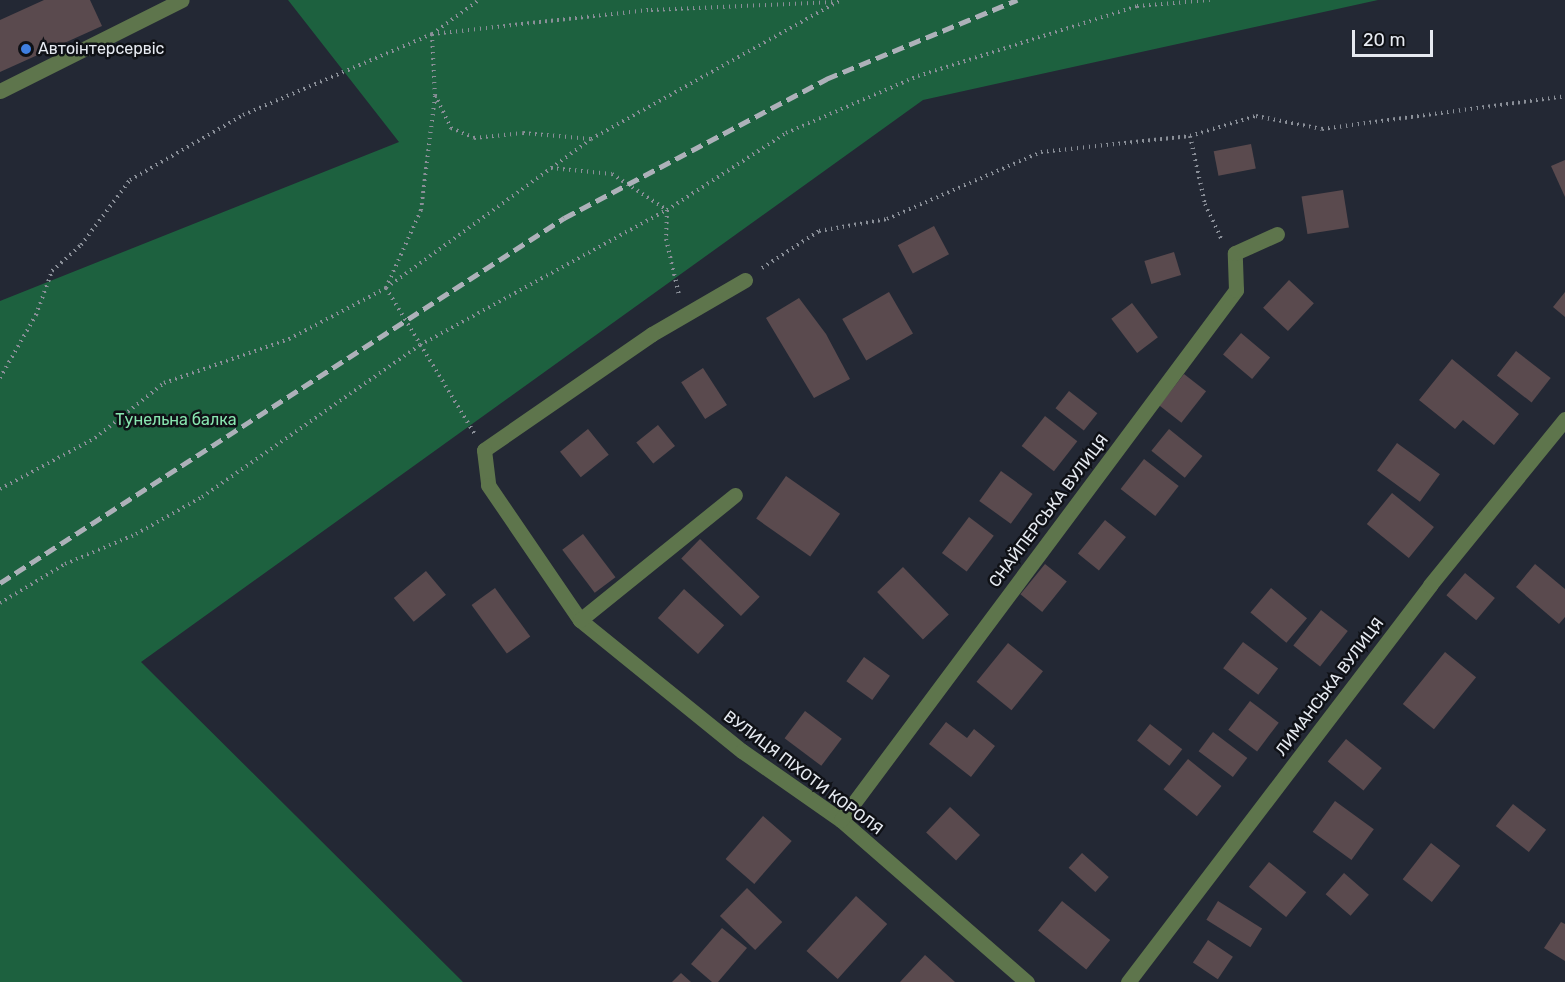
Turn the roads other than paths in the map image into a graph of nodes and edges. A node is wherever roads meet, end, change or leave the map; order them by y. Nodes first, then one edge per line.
1 (182, 0) edge
2 (0, 92) edge
3 (1277, 234) dead end
4 (745, 280) road end
5 (1565, 419) edge
6 (735, 495) dead end
7 (580, 620) junction
8 (841, 820) junction
9 (1027, 982) edge
10 (1128, 982) edge

1 - 2 street
3 - 8 street, СНАЙПЕРСЬКА ВУЛИЦЯ
4 - 7 street, ВУЛИЦЯ ПІХОТИ КОРОЛЯ
5 - 10 street, ЛИМАНСЬКА ВУЛИЦЯ
6 - 7 street
7 - 8 street, ВУЛИЦЯ ПІХОТИ КОРОЛЯ
8 - 9 street, ВУЛИЦЯ ПІХОТИ КОРОЛЯ

